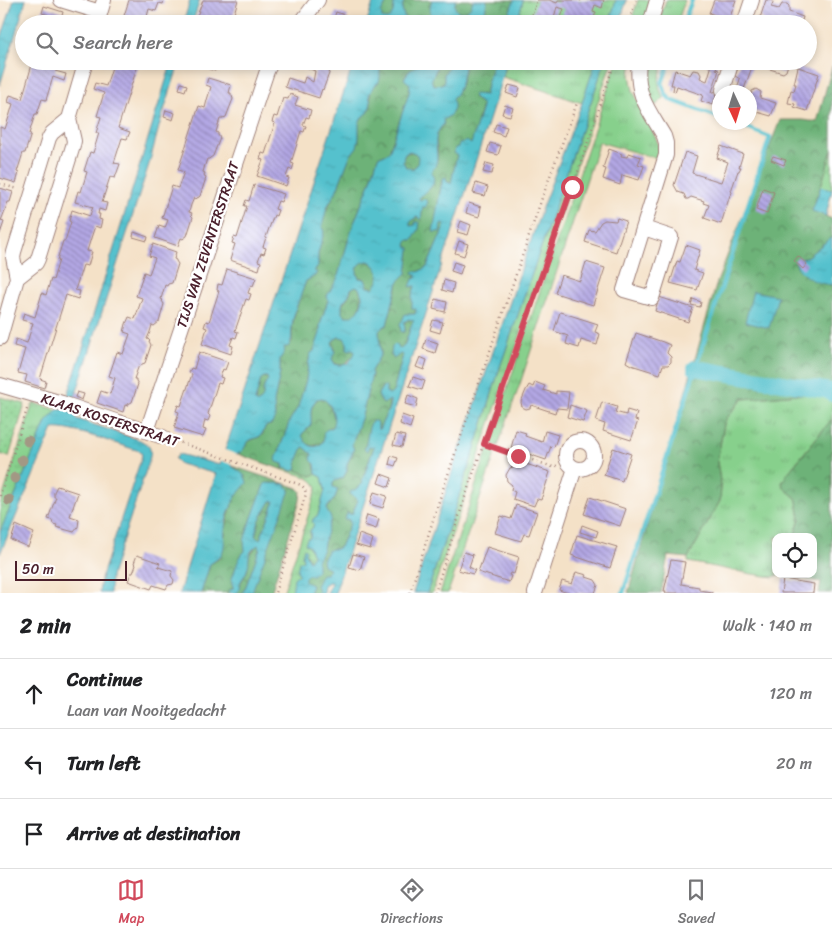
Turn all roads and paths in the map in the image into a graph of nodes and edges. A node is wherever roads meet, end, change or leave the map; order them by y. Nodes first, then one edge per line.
1 (61, 0) edge
2 (318, 0) edge
3 (636, 0) edge
4 (658, 0) edge
5 (752, 0) edge
6 (100, 12) edge
7 (307, 15) edge
8 (631, 15) edge
9 (653, 15) edge
10 (747, 15) edge
11 (83, 70) edge
12 (268, 70) edge
13 (612, 70) edge
14 (638, 70) edge
15 (729, 70) edge
16 (725, 85) edge
17 (577, 103) dead end
18 (69, 119) junction
19 (644, 228) junction
20 (18, 278) junction
21 (0, 338) edge
22 (0, 385) edge
23 (32, 394) junction
24 (147, 431) junction
25 (163, 437) joint
26 (484, 444) junction
27 (572, 465) joint
28 (1, 489) edge
29 (0, 496) edge
30 (274, 593) edge
31 (410, 593) edge
32 (435, 593) edge
33 (535, 593) edge

1 - 6 street
2 - 7 street
3 - 8 path
4 - 9 street
5 - 10 street
11 - 18 street
12 - 24 street, TIJS VAN ZEVENTERSTRAAT
13 - 26 path
14 - 19 street
15 - 16 street
17 - 31 path
18 - 20 street
18 - 20 street
19 - 19 street
20 - 21 street
22 - 23 street, KLAAS KOSTERSTRAAT
23 - 24 street, KLAAS KOSTERSTRAAT
23 - 28 path
24 - 25 street, KLAAS KOSTERSTRAAT
25 - 30 path, KLAAS KOSTERSTRAAT
26 - 27 path
26 - 32 path
27 - 33 street
28 - 29 path

